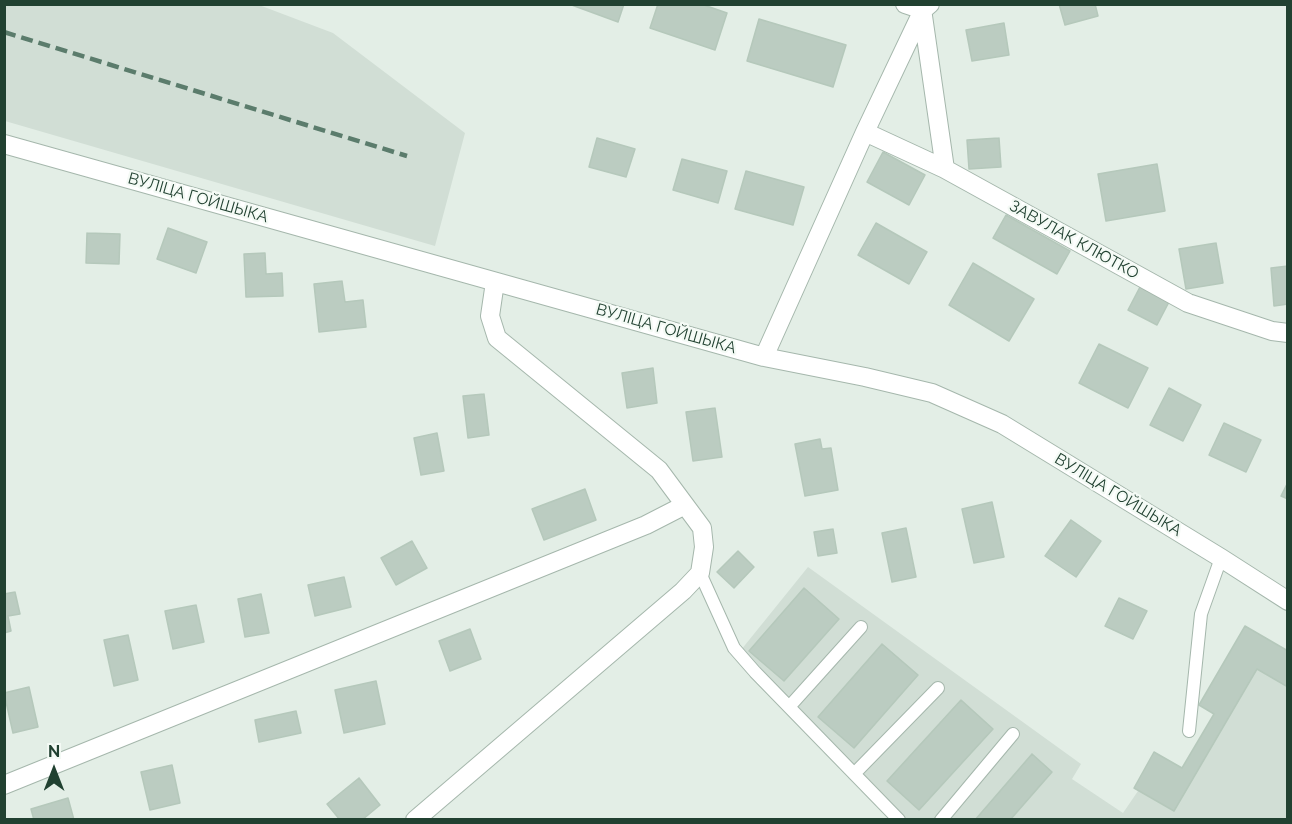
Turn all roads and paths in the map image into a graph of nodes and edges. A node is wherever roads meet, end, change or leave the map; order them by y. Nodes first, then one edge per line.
1 (905, 4) edge
2 (924, 6) edge
3 (865, 132) junction
4 (4, 144) edge
5 (945, 169) junction
6 (495, 282) junction
7 (1287, 333) edge
8 (764, 357) junction
9 (685, 505) junction
10 (1221, 558) junction
11 (700, 573) junction
12 (1287, 601) edge
13 (861, 627) dead end
14 (938, 688) dead end
15 (789, 707) junction
16 (1189, 731) dead end
17 (1013, 734) dead end
18 (854, 774) junction
19 (4, 785) edge
20 (415, 819) edge
21 (899, 819) edge
22 (941, 819) edge

1 - 2 street
2 - 3 street
2 - 5 street
3 - 5 street, ЗАВУЛАК КЛЮТКО
3 - 8 street
4 - 6 street, ВУЛІЦА ГОЙШЫКА
5 - 7 street, ЗАВУЛАК КЛЮТКО
6 - 8 street, ВУЛІЦА ГОЙШЫКА
6 - 9 street
8 - 10 street, ВУЛІЦА ГОЙШЫКА
9 - 11 street
9 - 19 street
10 - 12 street, ВУЛІЦА ГОЙШЫКА
10 - 16 lane
11 - 15 lane
11 - 20 street
13 - 15 lane
14 - 18 lane
15 - 18 lane
17 - 22 lane
18 - 21 lane

